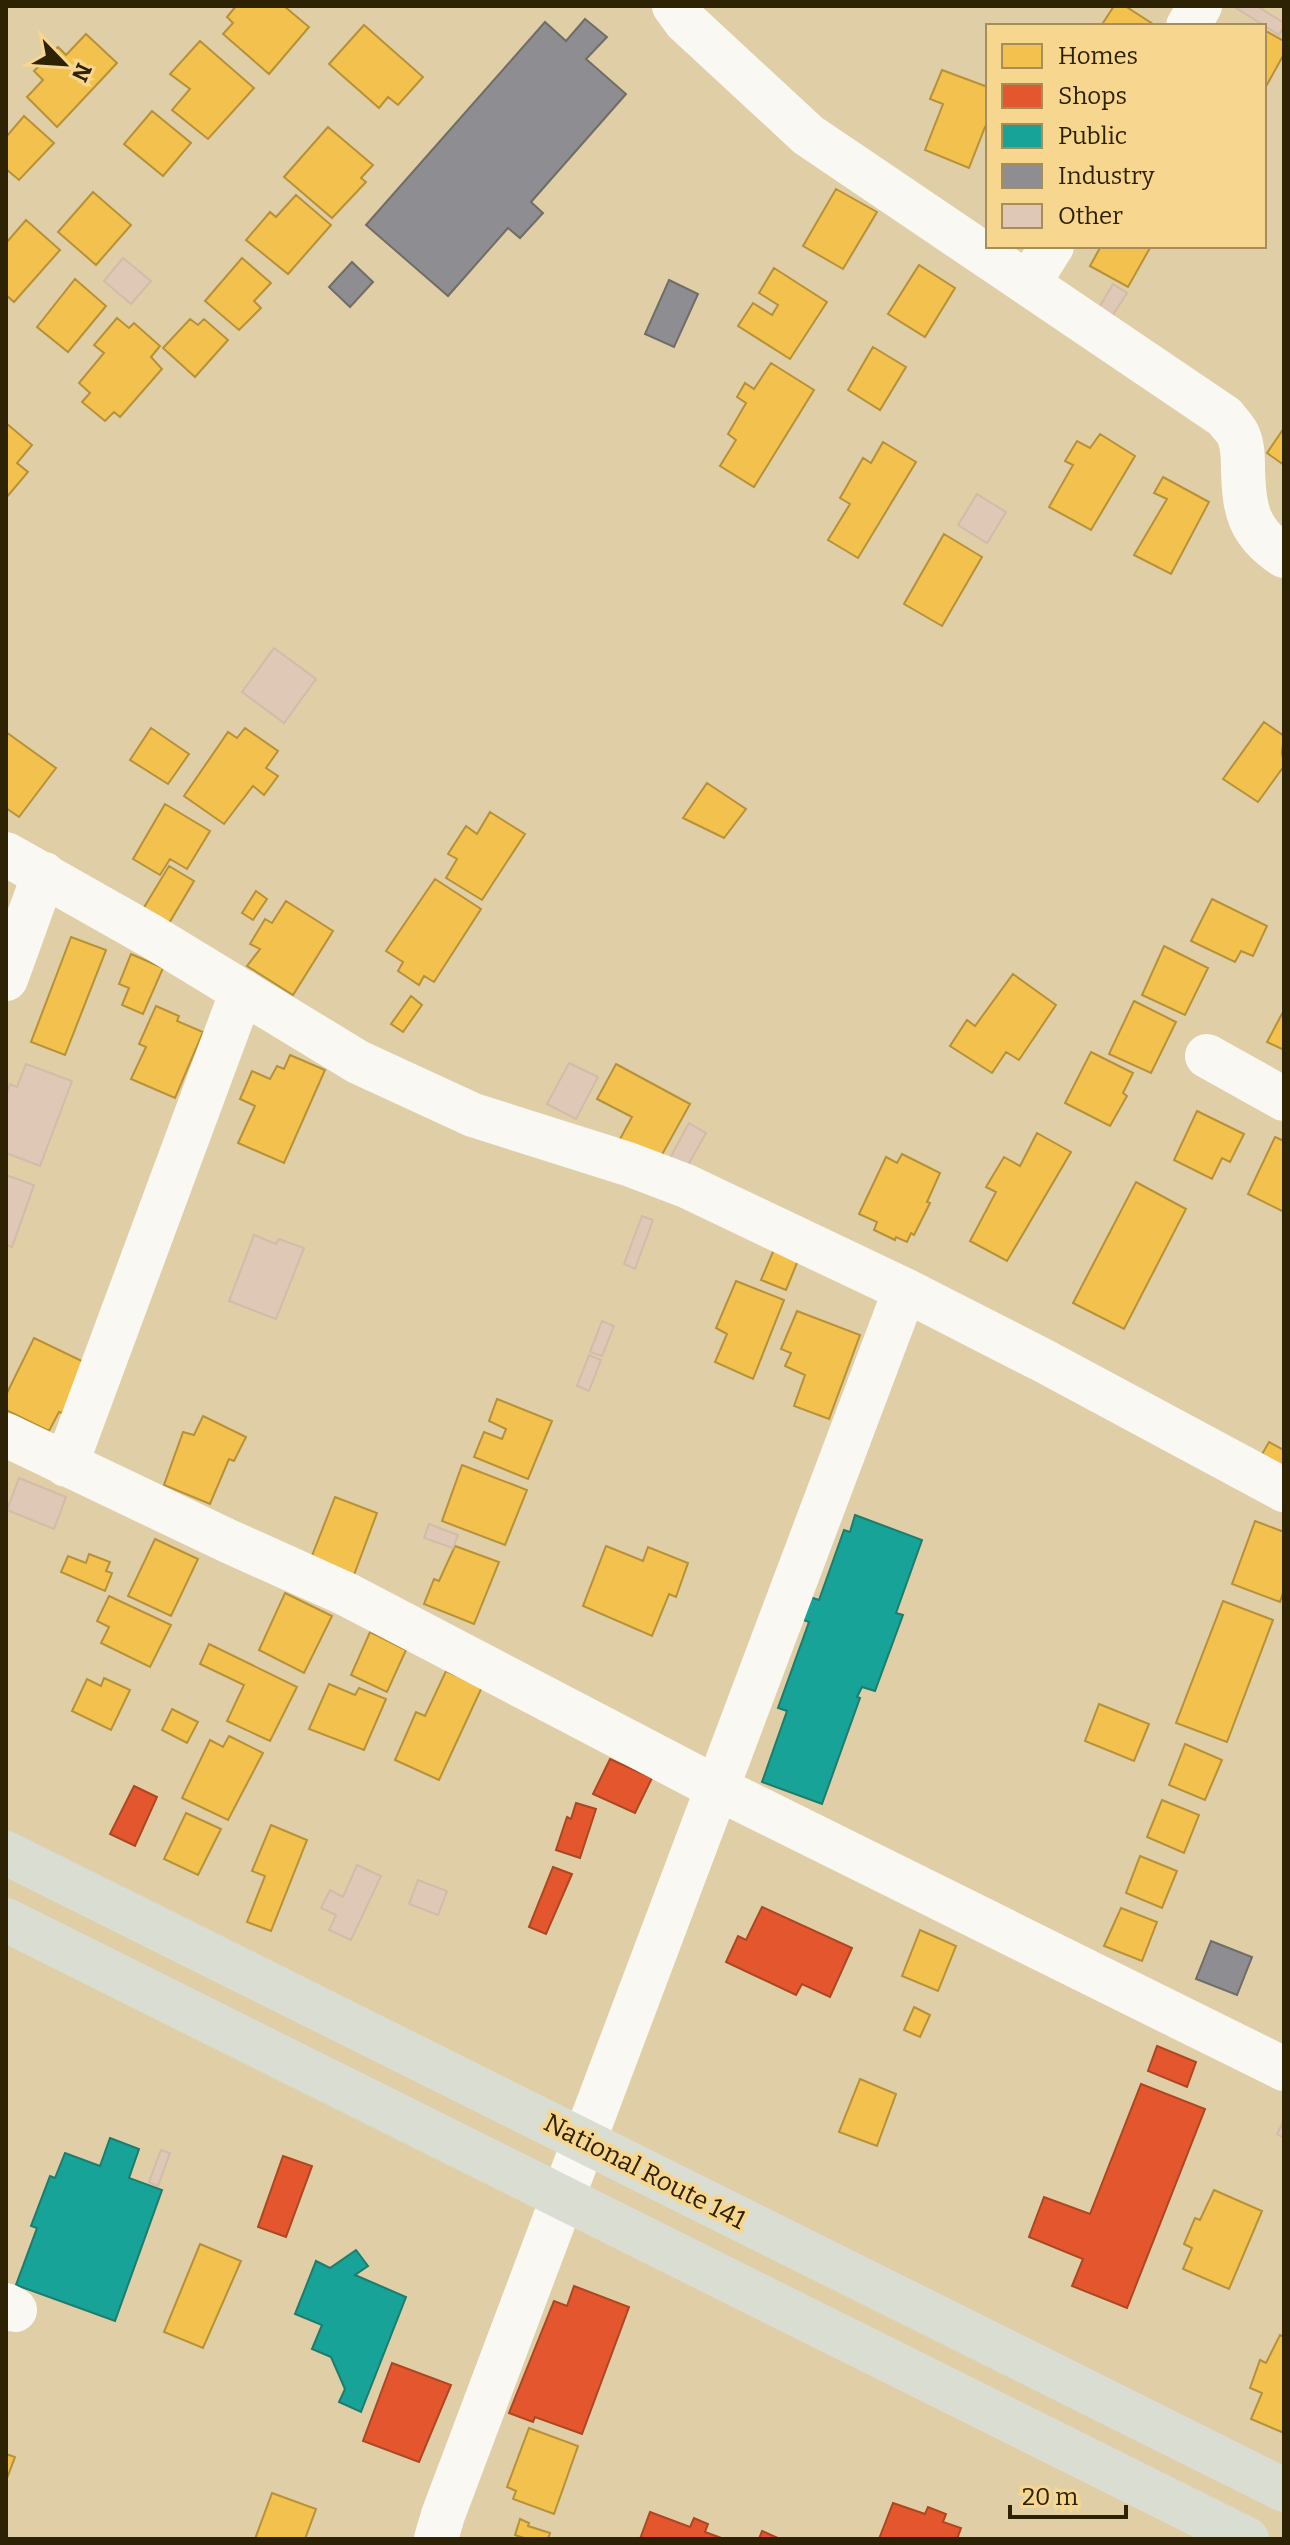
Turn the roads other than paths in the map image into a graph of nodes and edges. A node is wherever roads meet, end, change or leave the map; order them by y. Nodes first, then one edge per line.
1 (674, 6) edge
2 (1200, 6) edge
3 (1189, 24) edge
4 (1051, 248) edge
5 (1028, 284) junction
6 (1284, 556) edge
7 (6, 854) edge
8 (44, 874) junction
9 (6, 979) edge
10 (242, 991) junction
11 (1207, 1056) dead end
12 (1284, 1099) edge
13 (905, 1290) junction
14 (6, 1435) edge
15 (66, 1465) junction
16 (1284, 1490) edge
17 (717, 1788) junction
18 (6, 1853) edge
19 (6, 1920) edge
20 (1284, 2069) edge
21 (585, 2140) junction
22 (564, 2197) junction
23 (1284, 2490) edge
24 (436, 2539) edge
25 (1247, 2539) edge

1 - 5 street
2 - 3 street
4 - 5 street
5 - 6 street
7 - 8 street
8 - 9 street
8 - 10 street
10 - 13 street
10 - 15 street
11 - 12 street
13 - 16 street
13 - 17 street
14 - 15 street
15 - 17 street
17 - 20 street
17 - 21 street
18 - 21 highway, National Route 141
19 - 22 highway
21 - 22 street
21 - 23 highway, National Route 141
22 - 24 street
22 - 25 highway

